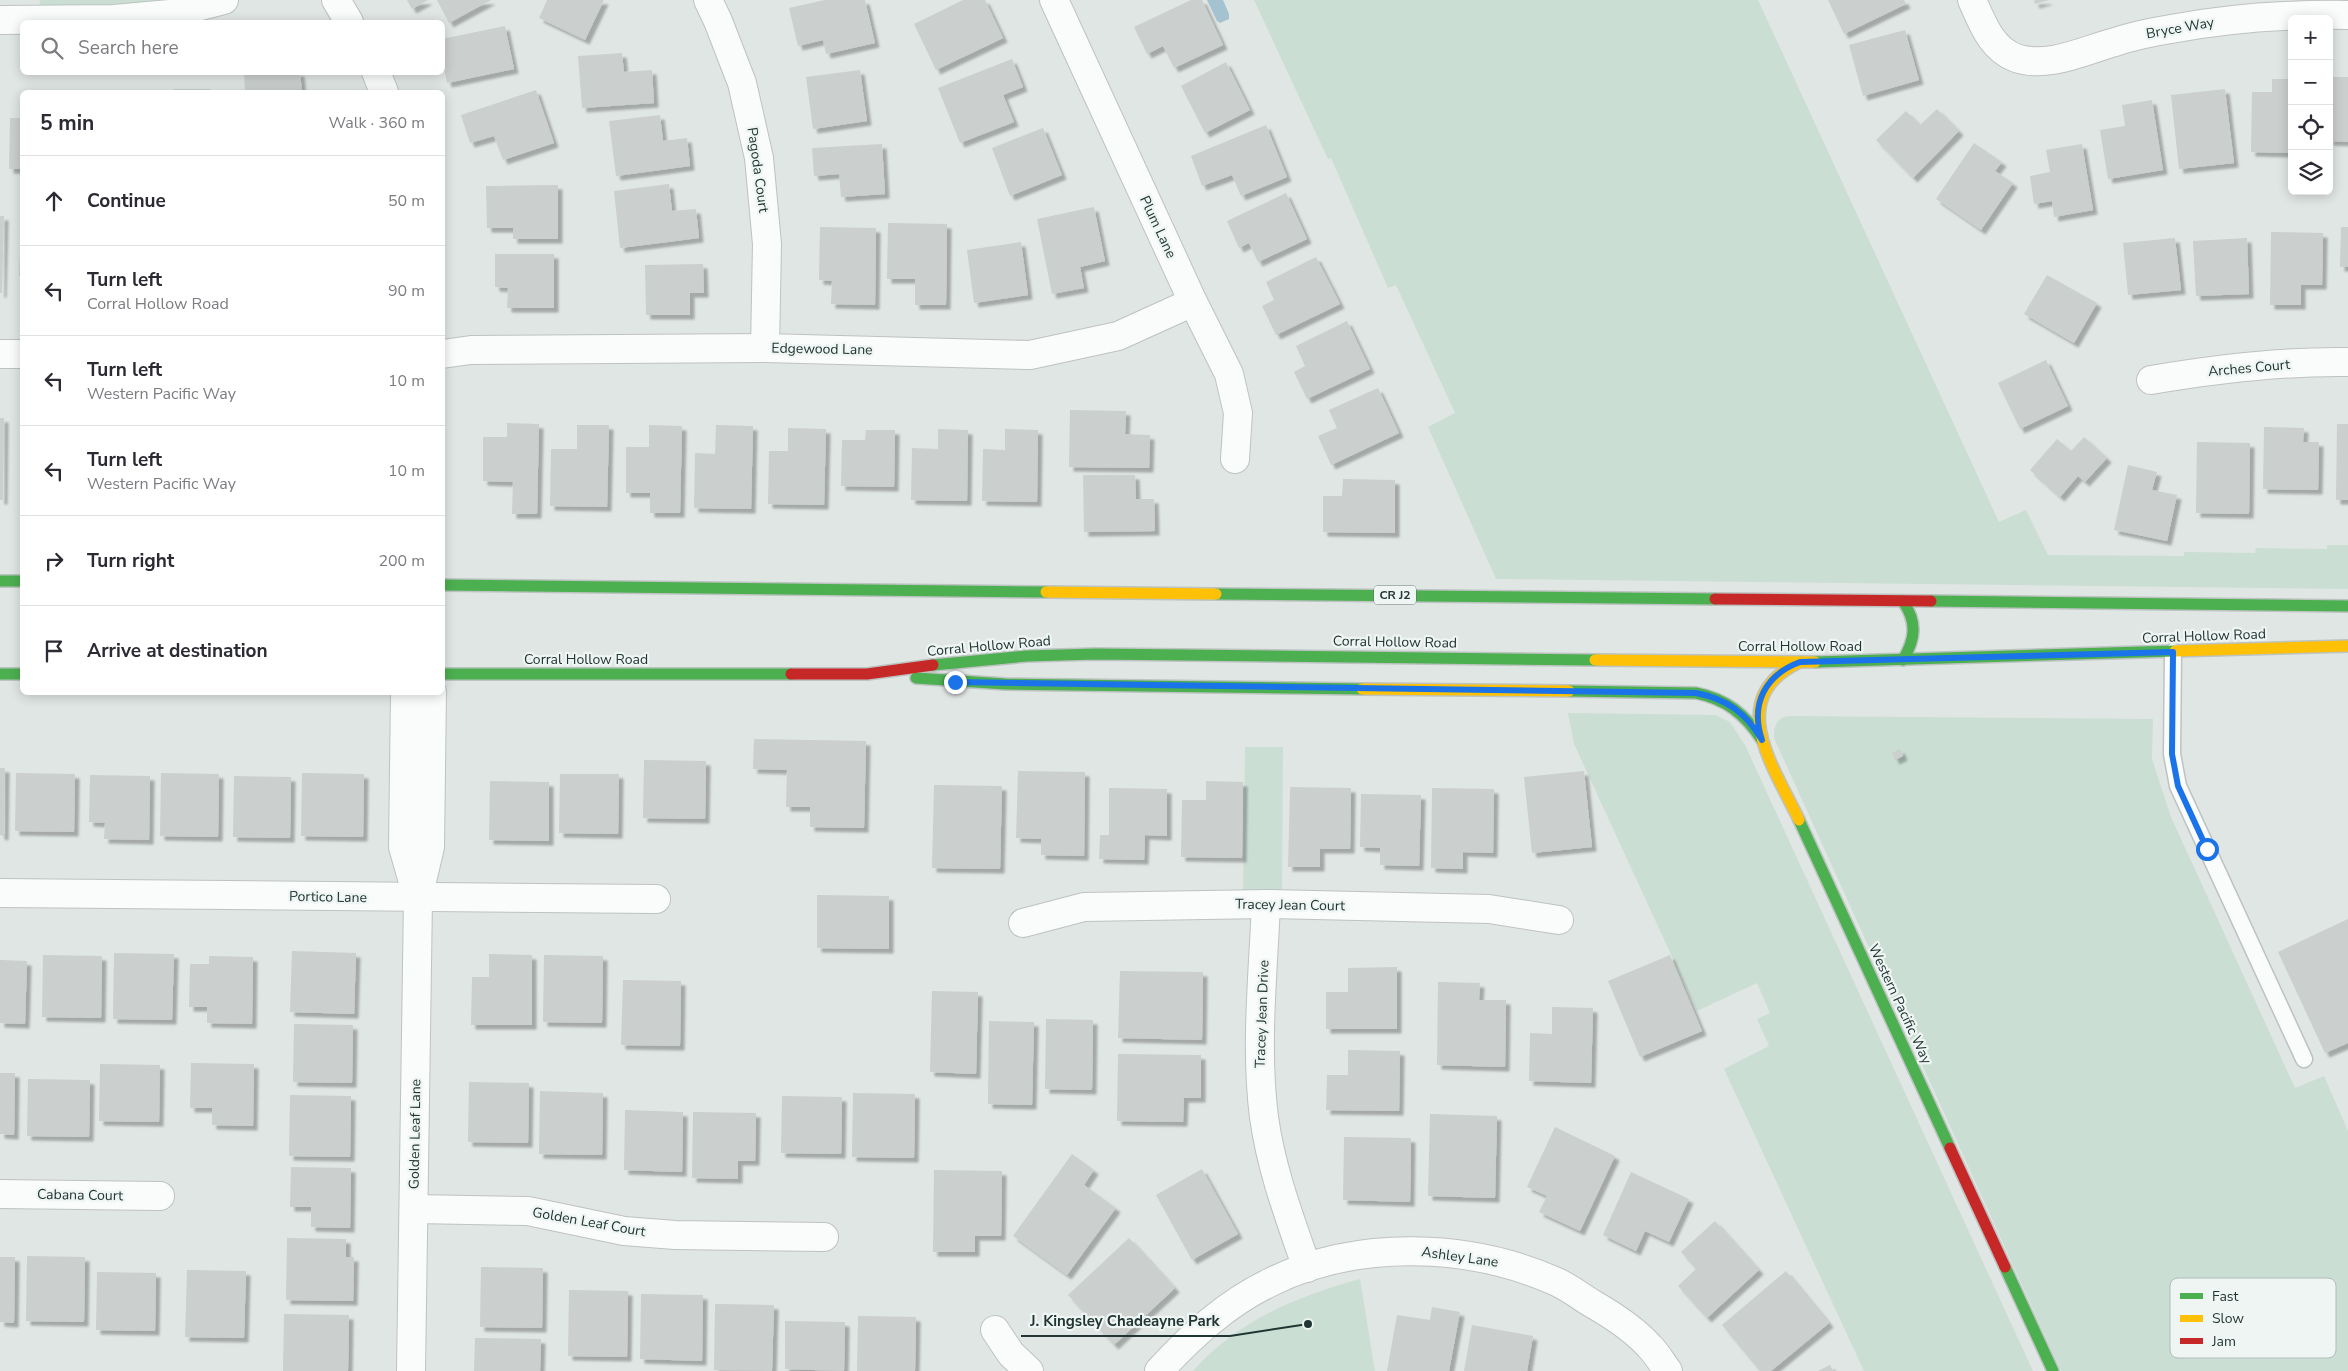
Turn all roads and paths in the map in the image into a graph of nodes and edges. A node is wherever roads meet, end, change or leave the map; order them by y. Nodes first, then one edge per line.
1 (224, 0) edge
2 (336, 0) edge
3 (708, 0) edge
4 (1054, 0) edge
5 (1972, 0) edge
6 (2348, 15) edge
7 (0, 20) edge
8 (348, 20) edge
9 (377, 75) edge
10 (383, 90) edge
11 (1193, 302) junction
12 (765, 348) junction
13 (0, 354) edge
14 (20, 354) edge
15 (445, 354) edge
16 (2348, 362) edge
17 (2151, 380) dead end
18 (1234, 459) dead end
19 (0, 581) edge
20 (20, 581) edge
21 (445, 585) edge
22 (1903, 601) junction
23 (2348, 606) edge
24 (2348, 646) edge
25 (2173, 652) junction
26 (1903, 660) junction
27 (1800, 662) junction
28 (0, 674) edge
29 (20, 674) edge
30 (445, 674) edge
31 (867, 674) junction
32 (405, 695) edge
33 (432, 695) edge
34 (1762, 740) junction
35 (0, 893) edge
36 (418, 898) junction
37 (656, 899) dead end
38 (1266, 904) junction
39 (1559, 920) dead end
40 (1023, 924) dead end
41 (2304, 1059) dead end
42 (0, 1194) edge
43 (160, 1196) dead end
44 (414, 1209) junction
45 (824, 1237) dead end
46 (1307, 1268) junction
47 (995, 1330) dead end
48 (411, 1371) edge
49 (1029, 1371) edge
50 (1159, 1371) edge
51 (1668, 1371) edge
52 (2053, 1371) edge

1 - 7 street
2 - 8 street
3 - 12 street, Pagoda Court
4 - 11 street, Plum Lane
5 - 6 street, Bryce Way
9 - 10 street
11 - 12 street, Edgewood Lane
11 - 18 street, Plum Lane
12 - 15 street, Edgewood Lane
13 - 14 street
16 - 17 street, Arches Court
19 - 20 main road
21 - 22 main road, Corral Hollow Road / CR J2
22 - 23 main road, Corral Hollow Road / CR J2
22 - 26 main road
24 - 25 main road, Corral Hollow Road
25 - 26 main road, Corral Hollow Road
25 - 41 lane
26 - 27 main road, Corral Hollow Road
27 - 31 main road, Corral Hollow Road
27 - 34 main road, Western Pacific Way
28 - 29 main road
30 - 31 main road, Corral Hollow Road
31 - 34 main road
32 - 36 street, Golden Leaf Lane
33 - 36 street, Golden Leaf Lane
34 - 52 main road, Western Pacific Way
35 - 36 street, Portico Lane
36 - 37 street, Portico Lane
36 - 44 street, Golden Leaf Lane
38 - 39 street, Tracey Jean Court
38 - 40 street, Tracey Jean Court
38 - 46 street, Tracey Jean Drive
42 - 43 street, Cabana Court
44 - 45 street, Golden Leaf Court
44 - 48 street, Golden Leaf Lane
46 - 50 street, Ashley Lane
46 - 51 street, Ashley Lane
47 - 49 street

